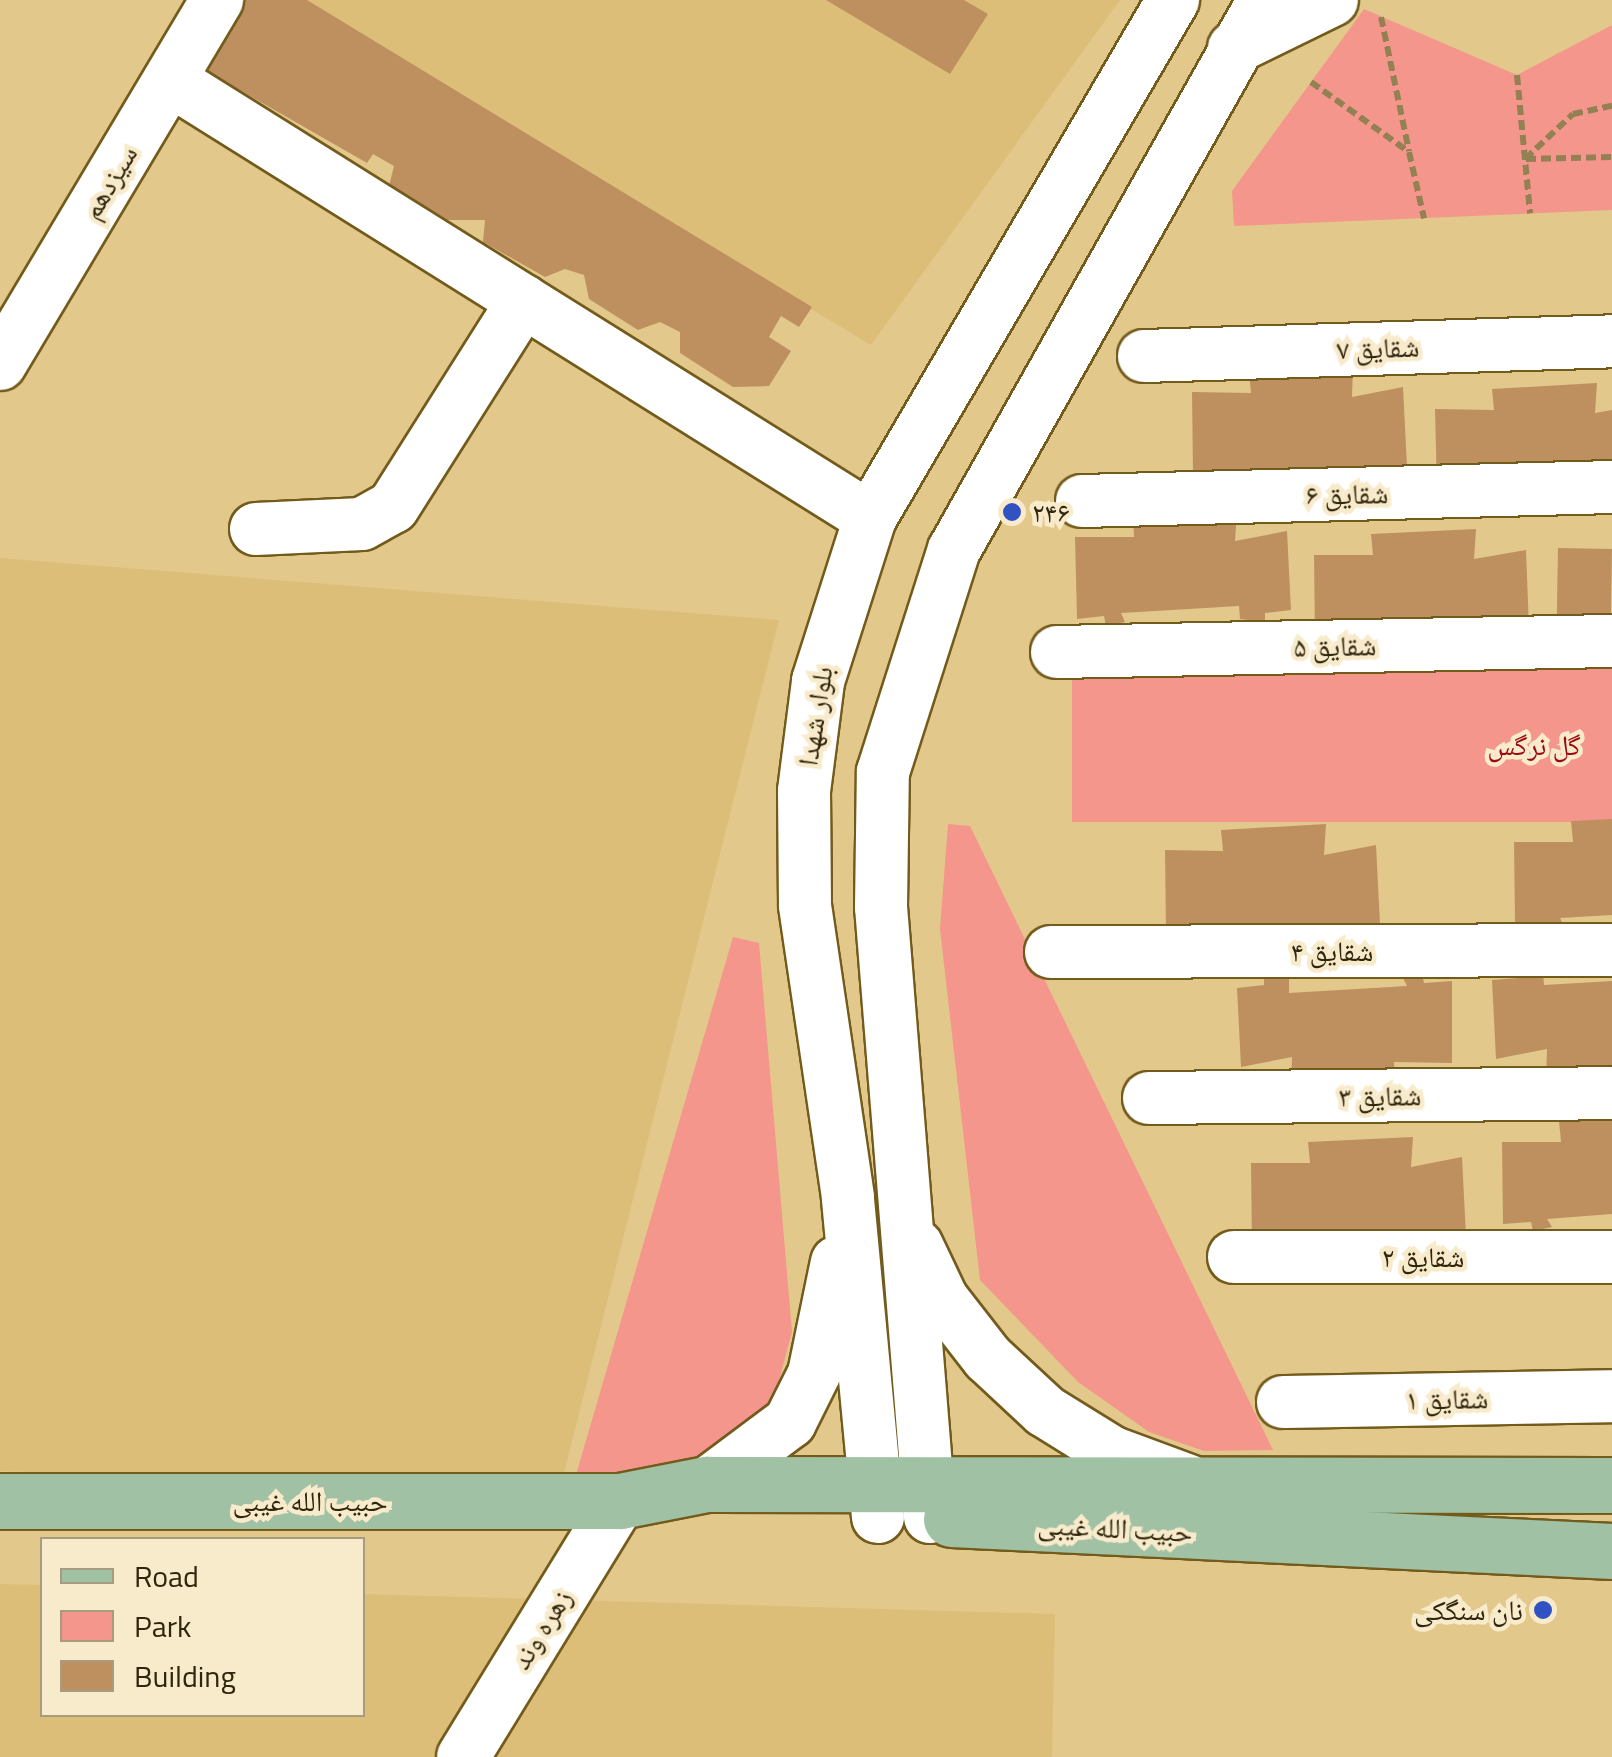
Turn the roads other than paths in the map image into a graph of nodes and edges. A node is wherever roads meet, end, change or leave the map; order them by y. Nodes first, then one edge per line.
1 (217, 0) edge
2 (1264, 0) edge
3 (1332, 0) edge
4 (1170, 5) edge
5 (1234, 48) junction
6 (170, 80) junction
7 (523, 302) junction
8 (1612, 340) edge
9 (1144, 356) dead end
10 (0, 364) edge
11 (1612, 487) edge
12 (1082, 500) dead end
13 (870, 518) junction
14 (256, 529) dead end
15 (1612, 641) edge
16 (1057, 652) dead end
17 (1612, 950) edge
18 (1051, 952) dead end
19 (1612, 1094) edge
20 (1149, 1098) dead end
21 (848, 1197) junction
22 (905, 1222) junction
23 (1612, 1256) edge
24 (1234, 1257) dead end
25 (1612, 1396) edge
26 (1282, 1402) dead end
27 (707, 1484) junction
28 (1612, 1485) edge
29 (1202, 1486) junction
30 (1500, 1486) junction
31 (620, 1501) junction
32 (902, 1501) junction
33 (0, 1502) edge
34 (1502, 1551) junction
35 (1612, 1551) edge
36 (463, 1757) edge

1 - 6 street, سیزدهم
2 - 5 street
3 - 5 street
4 - 5 street
4 - 13 street, بلوار شهدا
5 - 22 street
6 - 7 street
6 - 10 street, سیزدهم
7 - 13 street
7 - 14 street
8 - 9 street, شقایق ۷
11 - 12 street, شقایق ۶
13 - 21 street, بلوار شهدا
15 - 16 street, شقایق ۵
17 - 18 street, شقایق ۴
19 - 20 street, شقایق ۳
21 - 27 street
21 - 32 street, بلوار شهدا
22 - 29 street
22 - 32 street
23 - 24 street, شقایق ۲
25 - 26 street, شقایق ۱
27 - 31 main road, حبیب الله غیبی
27 - 32 main road, حبیب الله غیبی
28 - 30 main road, حبیب الله غیبی
29 - 30 main road, حبیب الله غیبی
29 - 32 main road, حبیب الله غیبی
30 - 34 main road
31 - 32 main road, حبیب الله غیبی
31 - 33 main road, حبیب الله غیبی
31 - 36 street, زهره وند
32 - 34 main road, حبیب الله غیبی
34 - 35 main road, حبیب الله غیبی

